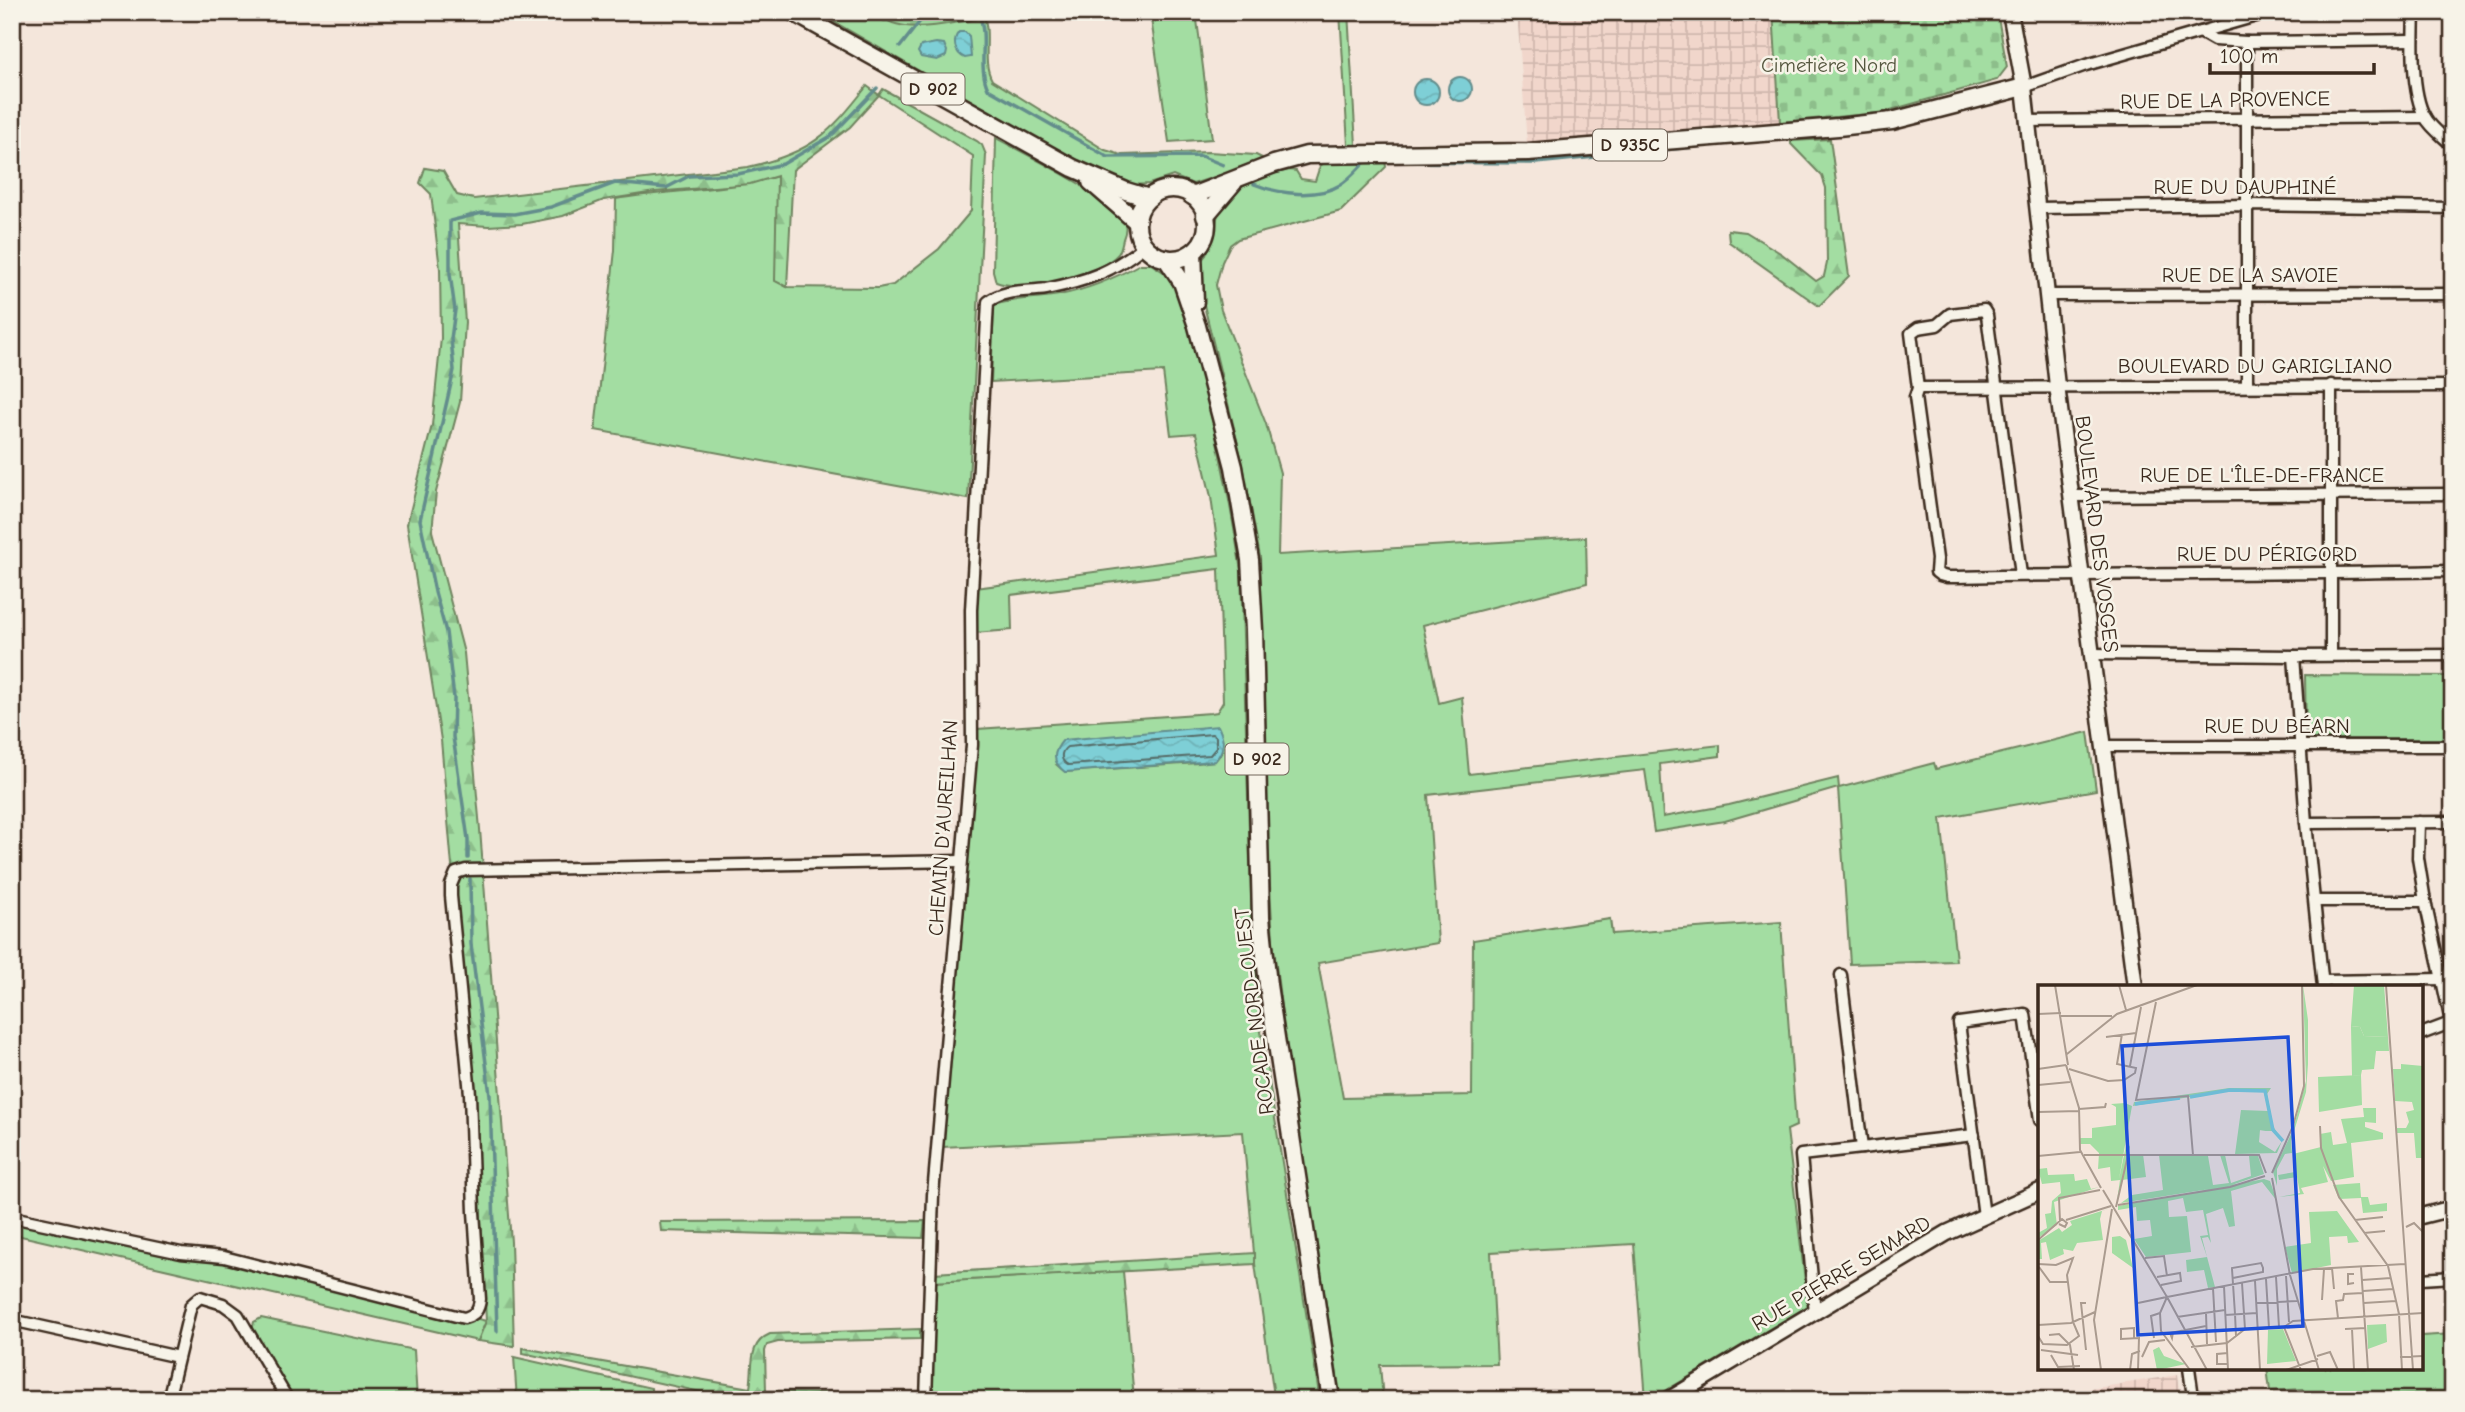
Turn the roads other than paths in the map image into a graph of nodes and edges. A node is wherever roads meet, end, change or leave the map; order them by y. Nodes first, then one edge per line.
1 (793, 12) edge
2 (2010, 12) edge
3 (2270, 12) edge
4 (2414, 12) edge
5 (2200, 32) junction
6 (2413, 40) junction
7 (2247, 41) junction
8 (2024, 86) junction
9 (2425, 117) junction
10 (2248, 120) junction
11 (2026, 121) junction
12 (2453, 146) edge
13 (1073, 168) junction
14 (1235, 180) junction
15 (1192, 196) junction
16 (1149, 198) junction
17 (2248, 205) junction
18 (2038, 208) junction
19 (2453, 208) edge
20 (1205, 216) junction
21 (1137, 222) junction
22 (1144, 246) junction
23 (1193, 252) junction
24 (1166, 258) junction
25 (2247, 294) junction
26 (2453, 294) edge
27 (2048, 295) junction
28 (1197, 326) junction
29 (2247, 385) junction
30 (2331, 385) junction
31 (2057, 386) junction
32 (2453, 386) edge
33 (1997, 387) junction
34 (1918, 388) junction
35 (2331, 494) junction
36 (2453, 494) edge
37 (2071, 496) junction
38 (2453, 571) edge
39 (2082, 573) junction
40 (2332, 574) junction
41 (2021, 575) junction
42 (2091, 654) junction
43 (2331, 655) junction
44 (2453, 655) edge
45 (2294, 656) junction
46 (2300, 744) junction
47 (2102, 746) junction
48 (2453, 746) edge
49 (2419, 822) junction
50 (2453, 822) edge
51 (2306, 824) junction
52 (961, 861) junction
53 (2315, 901) junction
54 (2425, 901) junction
55 (1841, 975) dead end
56 (2442, 979) junction
57 (2323, 984) edge
58 (2135, 985) edge
59 (2452, 1026) edge
60 (2423, 1033) edge
61 (2038, 1106) edge
62 (1973, 1136) junction
63 (1862, 1148) junction
64 (2038, 1192) edge
65 (2453, 1208) edge
66 (1984, 1216) junction
67 (2423, 1216) edge
68 (12, 1217) edge
69 (2453, 1277) edge
70 (2423, 1279) edge
71 (1815, 1313) junction
72 (12, 1320) edge
73 (178, 1357) junction
74 (2189, 1370) edge
75 (2193, 1397) dead end
76 (168, 1400) edge
77 (288, 1400) edge
78 (926, 1400) edge
79 (1331, 1400) edge
80 (1668, 1400) edge

1 - 13 main road, D 902
2 - 8 main road, BOULEVARD DES VOSGES
3 - 5 street
4 - 6 street
5 - 7 street
5 - 8 street
6 - 7 street
6 - 9 street
7 - 10 street
8 - 11 main road, BOULEVARD DES VOSGES
8 - 14 main road, D 935C
9 - 10 street, RUE DE LA PROVENCE
9 - 12 street
10 - 11 street, RUE DE LA PROVENCE
10 - 17 street
11 - 18 main road, BOULEVARD DES VOSGES
13 - 16 main road, D 902
13 - 21 main road, D 902
14 - 15 main road, D 935C
14 - 20 main road, D 935C
15 - 16 main road
15 - 20 main road
16 - 21 main road
17 - 18 street, RUE DU DAUPHINÉ
17 - 19 street, RUE DU DAUPHINÉ
17 - 25 street
18 - 27 main road, BOULEVARD DES VOSGES
20 - 23 main road
21 - 22 main road
22 - 24 main road
22 - 52 street, CHEMIN D'AUREILHAN
23 - 24 main road
23 - 28 main road, ROCADE NORD-OUEST / D 902
24 - 28 main road, ROCADE NORD-OUEST / D 902
25 - 26 street, RUE DE LA SAVOIE
25 - 27 street, RUE DE LA SAVOIE
25 - 29 street
27 - 31 main road, BOULEVARD DES VOSGES
28 - 79 main road, ROCADE NORD-OUEST / D 902
29 - 30 street, BOULEVARD DU GARIGLIANO
29 - 31 street, BOULEVARD DU GARIGLIANO
30 - 32 street, BOULEVARD DU GARIGLIANO
30 - 35 street
31 - 33 street, BOULEVARD DU GARIGLIANO
31 - 37 main road, BOULEVARD DES VOSGES
33 - 34 street, BOULEVARD DU GARIGLIANO
33 - 34 street
33 - 41 street
34 - 41 street, RUE DU PÉRIGORD
35 - 36 street, RUE DE L'ÎLE-DE-FRANCE
35 - 37 street, RUE DE L'ÎLE-DE-FRANCE
35 - 40 street
37 - 39 main road, BOULEVARD DES VOSGES
38 - 40 street, RUE DU PÉRIGORD
39 - 40 street, RUE DU PÉRIGORD
39 - 41 street, RUE DU PÉRIGORD
39 - 42 main road, BOULEVARD DES VOSGES
40 - 43 street
42 - 45 street
42 - 47 main road, BOULEVARD DES VOSGES
43 - 44 street
43 - 45 street
45 - 46 street
46 - 47 street, RUE DU BÉARN
46 - 48 street, RUE DU BÉARN
46 - 51 street
47 - 58 main road, BOULEVARD DES VOSGES
49 - 50 street
49 - 51 street
49 - 54 street
51 - 53 street
52 - 68 street
52 - 78 street, CHEMIN D'AUREILHAN
53 - 54 street
53 - 57 street
54 - 56 street
55 - 63 street
56 - 57 street
56 - 59 street
59 - 60 street
61 - 62 street
62 - 63 street
62 - 66 street
63 - 71 street
64 - 66 main road, RUE PIERRE SEMARD
65 - 67 main road
66 - 71 main road, RUE PIERRE SEMARD
69 - 70 street
71 - 80 main road, RUE PIERRE SEMARD
72 - 73 street
73 - 76 street
73 - 77 street
74 - 75 street

